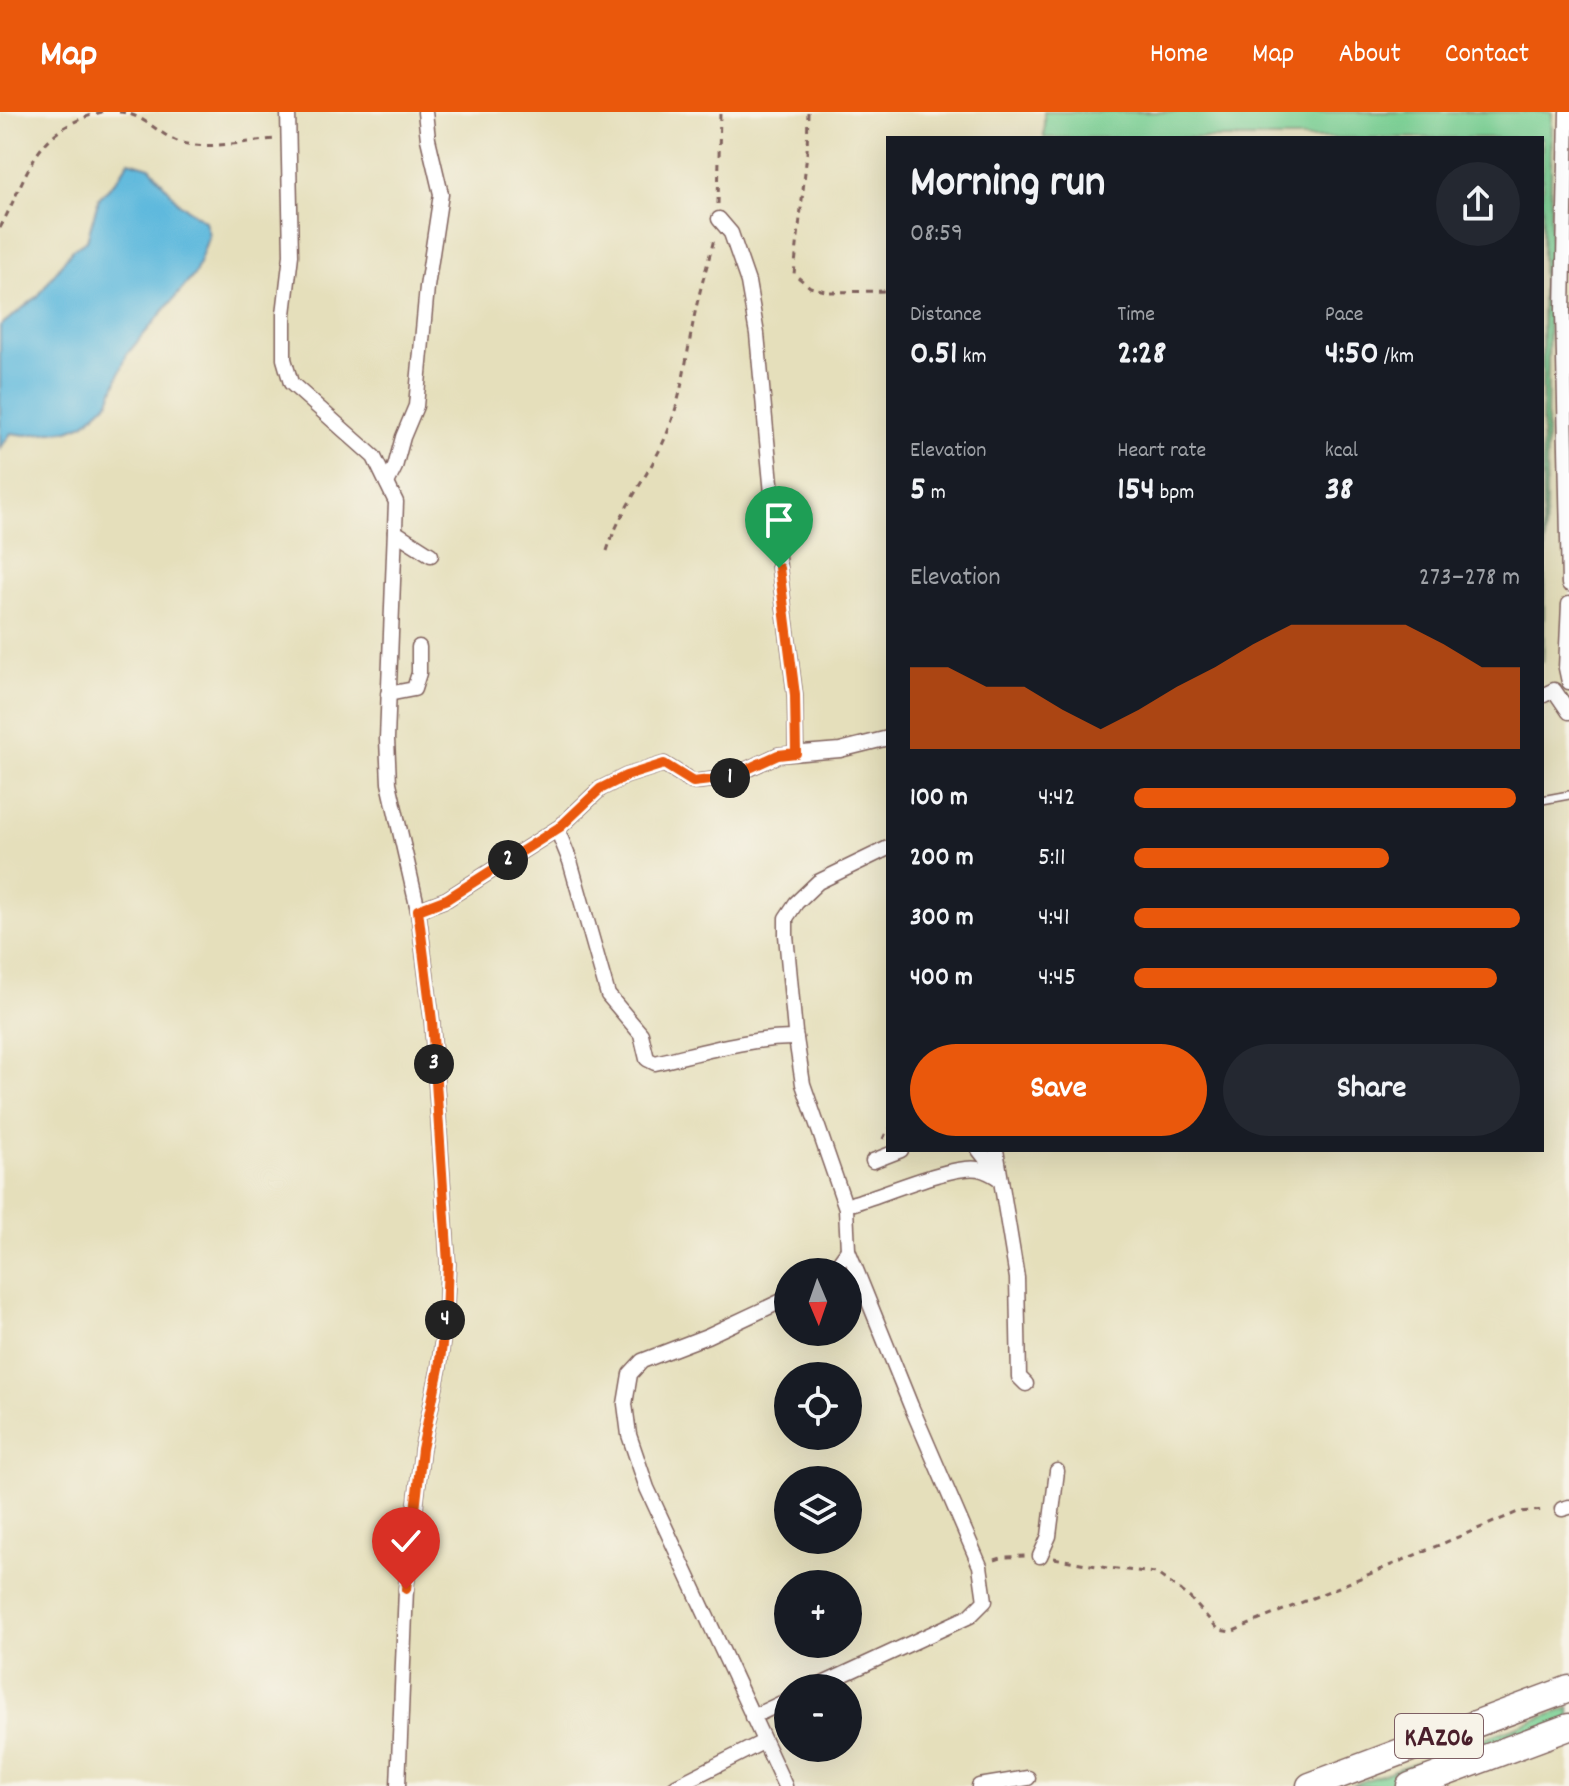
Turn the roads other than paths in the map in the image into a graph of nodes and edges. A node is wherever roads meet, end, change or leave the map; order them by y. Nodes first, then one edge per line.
1 (288, 112) edge
2 (425, 112) edge
3 (1567, 112) edge
4 (719, 219) road end
5 (387, 483) junction
6 (395, 532) junction
7 (431, 555) dead end
8 (1569, 584) edge
9 (1569, 604) edge
10 (419, 647) dead end
11 (1569, 682) edge
12 (388, 694) junction
13 (1544, 695) edge
14 (1569, 712) edge
15 (886, 738) edge
16 (796, 753) junction
17 (1569, 795) edge
18 (1544, 800) edge
19 (557, 829) junction
20 (886, 849) edge
21 (418, 910) junction
22 (796, 1038) junction
23 (896, 1152) edge
24 (981, 1152) edge
25 (996, 1152) edge
26 (873, 1161) dead end
27 (1001, 1180) junction
28 (854, 1203) dead end
29 (848, 1250) junction
30 (842, 1258) edge
31 (774, 1305) edge
32 (1026, 1384) dead end
33 (1057, 1471) dead end
34 (1040, 1556) road end
35 (844, 1674) edge
36 (1569, 1689) edge
37 (774, 1707) edge
38 (752, 1717) junction
39 (1569, 1727) edge
40 (763, 1742) junction
41 (1028, 1778) dead end
42 (398, 1786) edge
43 (676, 1786) edge
44 (785, 1786) edge
45 (979, 1786) edge
46 (1310, 1786) edge
47 (1410, 1786) edge

1 - 5 street
2 - 5 street
3 - 8 street
4 - 16 street
5 - 6 street
6 - 7 street
6 - 12 street
9 - 11 street
10 - 12 street
12 - 21 street
13 - 14 street
15 - 16 street
16 - 19 street
17 - 18 lane
19 - 21 street
19 - 22 street
20 - 22 street
21 - 42 street
22 - 29 street
23 - 26 street
24 - 27 street
25 - 27 street
27 - 28 street
27 - 32 street
29 - 30 street
29 - 35 street
31 - 38 street
33 - 34 street
36 - 46 highway, KАZ06
37 - 38 street
38 - 40 street
39 - 47 highway, KАZ06
40 - 43 street
40 - 44 street
41 - 45 street

